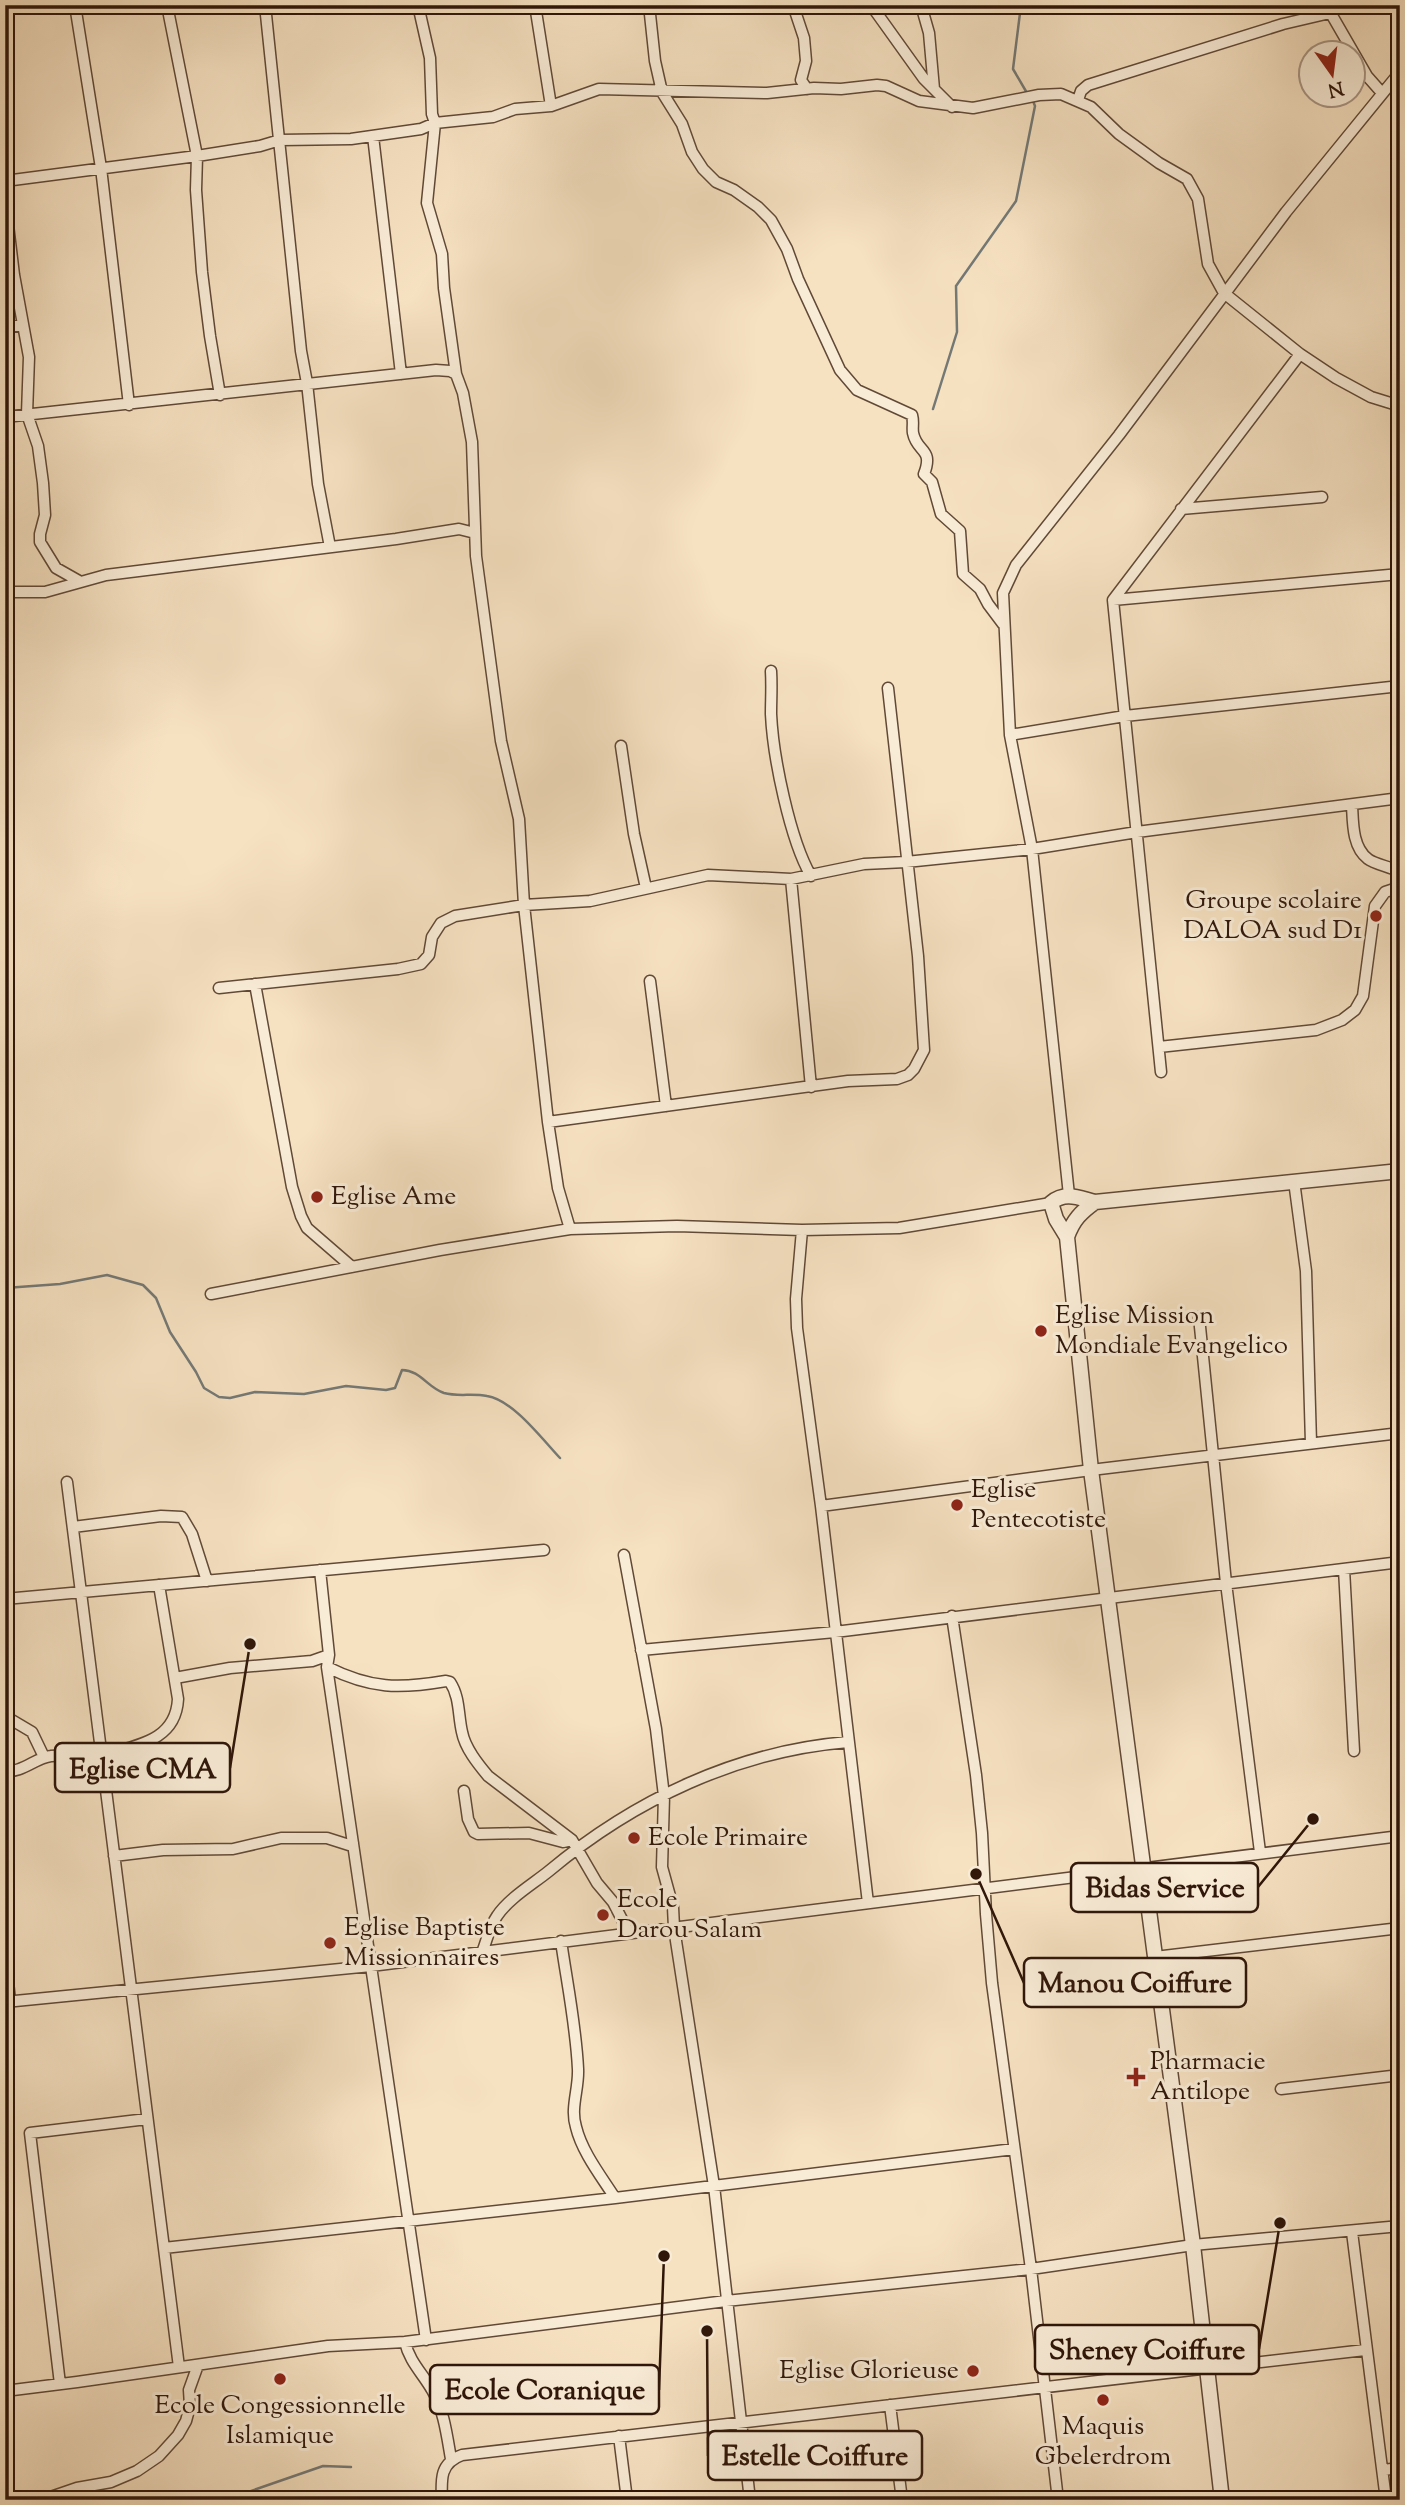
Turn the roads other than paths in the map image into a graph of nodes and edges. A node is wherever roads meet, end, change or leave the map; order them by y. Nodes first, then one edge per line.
1 (75, 5) edge
2 (167, 5) edge
3 (265, 5) edge
4 (418, 5) edge
5 (535, 5) edge
6 (649, 5) edge
7 (793, 5) edge
8 (871, 5) edge
9 (920, 5) edge
10 (1328, 9) edge
11 (1400, 72) edge
12 (807, 89) junction
13 (934, 89) junction
14 (662, 92) junction
15 (1382, 93) junction
16 (1078, 100) junction
17 (551, 106) junction
18 (951, 107) junction
19 (435, 123) junction
20 (373, 136) junction
21 (280, 140) junction
22 (197, 156) junction
23 (100, 169) junction
24 (5, 181) edge
25 (5, 200) edge
26 (7, 238) edge
27 (1224, 293) junction
28 (23, 326) junction
29 (5, 327) edge
30 (1300, 354) junction
31 (401, 374) junction
32 (456, 374) junction
33 (307, 383) junction
34 (220, 394) junction
35 (129, 405) junction
36 (1400, 406) edge
37 (27, 414) junction
38 (5, 417) edge
39 (1322, 497) dead end
40 (1181, 509) junction
41 (475, 533) junction
42 (330, 547) junction
43 (1400, 574) edge
44 (79, 581) junction
45 (5, 592) edge
46 (1113, 600) junction
47 (1003, 624) junction
48 (771, 671) dead end
49 (1400, 686) edge
50 (888, 688) dead end
51 (1125, 716) junction
52 (1010, 735) junction
53 (621, 746) dead end
54 (1400, 799) edge
55 (1352, 805) junction
56 (1137, 832) junction
57 (1032, 849) junction
58 (906, 862) junction
59 (1400, 872) edge
60 (811, 876) junction
61 (791, 879) junction
62 (1400, 887) edge
63 (646, 888) junction
64 (524, 905) junction
65 (650, 981) dead end
66 (256, 984) junction
67 (219, 988) dead end
68 (1159, 1047) junction
69 (1161, 1072) dead end
70 (811, 1087) junction
71 (666, 1106) junction
72 (548, 1122) junction
73 (1400, 1171) edge
74 (1294, 1181) junction
75 (1069, 1195) junction
76 (1095, 1202) junction
77 (1051, 1203) junction
78 (570, 1229) junction
79 (802, 1230) junction
80 (1067, 1237) junction
81 (352, 1267) junction
82 (211, 1294) dead end
83 (1199, 1317) dead end
84 (1400, 1433) edge
85 (1311, 1443) junction
86 (1211, 1455) junction
87 (1091, 1469) junction
88 (67, 1482) dead end
89 (821, 1506) junction
90 (73, 1527) junction
91 (544, 1550) dead end
92 (624, 1555) dead end
93 (1400, 1562) edge
94 (1345, 1569) junction
95 (320, 1570) junction
96 (207, 1581) junction
97 (1226, 1583) junction
98 (159, 1585) junction
99 (81, 1592) junction
100 (1108, 1597) junction
101 (5, 1599) edge
102 (952, 1616) junction
103 (835, 1632) junction
104 (641, 1650) junction
105 (329, 1655) junction
106 (327, 1667) junction
107 (175, 1678) junction
108 (5, 1716) edge
109 (848, 1742) junction
110 (1354, 1751) dead end
111 (102, 1756) junction
112 (44, 1757) junction
113 (5, 1771) edge
114 (464, 1791) dead end
115 (664, 1796) junction
116 (1400, 1836) edge
117 (353, 1843) junction
118 (575, 1844) junction
119 (1260, 1852) junction
120 (114, 1856) junction
121 (1143, 1866) junction
122 (986, 1889) junction
123 (868, 1903) junction
124 (674, 1928) junction
125 (1400, 1928) edge
126 (629, 1933) junction
127 (561, 1941) junction
128 (482, 1950) junction
129 (5, 1953) edge
130 (1155, 1957) junction
131 (371, 1966) junction
132 (131, 1988) junction
133 (8, 2002) edge
134 (1400, 2075) edge
135 (1281, 2089) dead end
136 (147, 2119) junction
137 (1014, 2149) junction
138 (715, 2186) junction
139 (615, 2198) junction
140 (408, 2221) junction
141 (1400, 2226) edge
142 (1352, 2232) junction
143 (1193, 2245) junction
144 (163, 2248) junction
145 (1031, 2269) junction
146 (726, 2301) junction
147 (426, 2340) junction
148 (405, 2342) junction
149 (1365, 2350) junction
150 (198, 2365) junction
151 (178, 2367) junction
152 (1206, 2368) junction
153 (60, 2384) junction
154 (1045, 2387) junction
155 (5, 2390) edge
156 (890, 2405) junction
157 (741, 2422) junction
158 (619, 2436) junction
159 (451, 2459) junction
160 (1400, 2468) edge
161 (1383, 2470) junction
162 (42, 2500) edge
163 (442, 2500) edge
164 (627, 2500) edge
165 (750, 2500) edge
166 (902, 2500) edge
167 (1058, 2500) edge
168 (1222, 2500) edge
169 (1386, 2500) edge

1 - 23 street
2 - 22 street
3 - 21 street
4 - 19 street
5 - 17 street
6 - 14 street
7 - 12 street
8 - 13 street
9 - 13 street
10 - 15 street
10 - 16 street
11 - 15 street
12 - 14 street
12 - 18 street
13 - 18 street
14 - 17 street
14 - 47 street
15 - 27 street
16 - 18 street
16 - 27 street
17 - 19 street
19 - 20 street
19 - 32 street
20 - 21 street
20 - 31 street
21 - 22 street
21 - 33 street
22 - 23 street
22 - 34 street
23 - 24 street
23 - 35 street
25 - 26 street
26 - 28 street
27 - 30 street
27 - 47 street
28 - 29 street
28 - 37 street
30 - 36 street
30 - 40 street
31 - 32 street
31 - 33 street
32 - 41 street
33 - 34 street
33 - 42 street
34 - 35 street
35 - 37 street
37 - 38 street
37 - 44 street
39 - 40 street
40 - 46 street
41 - 42 street
41 - 64 street
42 - 44 street
43 - 46 street
44 - 45 street
46 - 51 street
47 - 52 street
48 - 60 street
49 - 51 street
50 - 58 street
51 - 52 street
51 - 56 street
52 - 57 street
53 - 63 street
54 - 55 street
55 - 56 street
55 - 59 street
56 - 57 street
56 - 68 street
57 - 58 street
57 - 75 street
58 - 60 street
58 - 70 street
60 - 61 street
61 - 63 street
61 - 70 street
62 - 68 street
63 - 64 street
64 - 66 street
64 - 72 street
65 - 71 street
66 - 67 street
66 - 81 street
68 - 69 street
70 - 71 street
71 - 72 street
72 - 78 street
73 - 74 street
74 - 76 street
74 - 85 street
75 - 76 street
75 - 77 street
76 - 80 street
77 - 79 street
77 - 80 street
78 - 79 street
78 - 81 street
79 - 89 street
80 - 87 street
81 - 82 street
83 - 86 street
84 - 85 street
85 - 86 street
86 - 87 street
86 - 97 street
87 - 89 street
87 - 100 street
88 - 90 street
89 - 103 street
90 - 96 street
90 - 99 street
91 - 95 street
92 - 104 street
93 - 94 street
94 - 97 street
94 - 110 street
95 - 96 street
95 - 105 street
96 - 98 street
97 - 100 street
97 - 119 street
98 - 99 street
98 - 107 street
99 - 101 street
99 - 111 street
100 - 102 street
100 - 121 street
102 - 103 street
102 - 122 street
103 - 104 street
103 - 109 street
104 - 115 street
105 - 106 street
105 - 107 street
106 - 117 street
106 - 118 street
107 - 111 street
108 - 112 street
109 - 115 street
109 - 123 street
111 - 112 street
111 - 120 street
112 - 113 street
114 - 118 street
115 - 118 street
115 - 124 street
116 - 119 street
117 - 120 street
117 - 131 street
118 - 126 street
118 - 128 street
119 - 121 street
120 - 132 street
121 - 122 street
121 - 130 street
122 - 123 street
122 - 137 street
123 - 124 street
124 - 126 street
124 - 138 street
125 - 130 street
126 - 127 street
127 - 128 street
127 - 139 street
128 - 131 street
129 - 133 street
130 - 143 street
131 - 132 street
131 - 140 street
132 - 133 street
132 - 136 street
134 - 135 street
136 - 144 street
136 - 153 street
137 - 138 street
137 - 145 street
138 - 139 street
138 - 146 street
139 - 140 street
140 - 144 street
140 - 147 street
141 - 142 street
142 - 143 street
142 - 149 street
143 - 145 street
143 - 152 street
144 - 151 street
145 - 146 street
145 - 154 street
146 - 147 street
146 - 157 street
147 - 148 street
148 - 150 street
148 - 159 street
149 - 152 street
149 - 161 street
150 - 151 street
150 - 162 street
151 - 153 street
152 - 154 street
152 - 168 street
153 - 155 street
154 - 156 street
154 - 167 street
156 - 157 street
156 - 166 street
157 - 158 street
157 - 165 street
158 - 159 street
158 - 164 street
159 - 163 street
160 - 161 street
161 - 169 street

